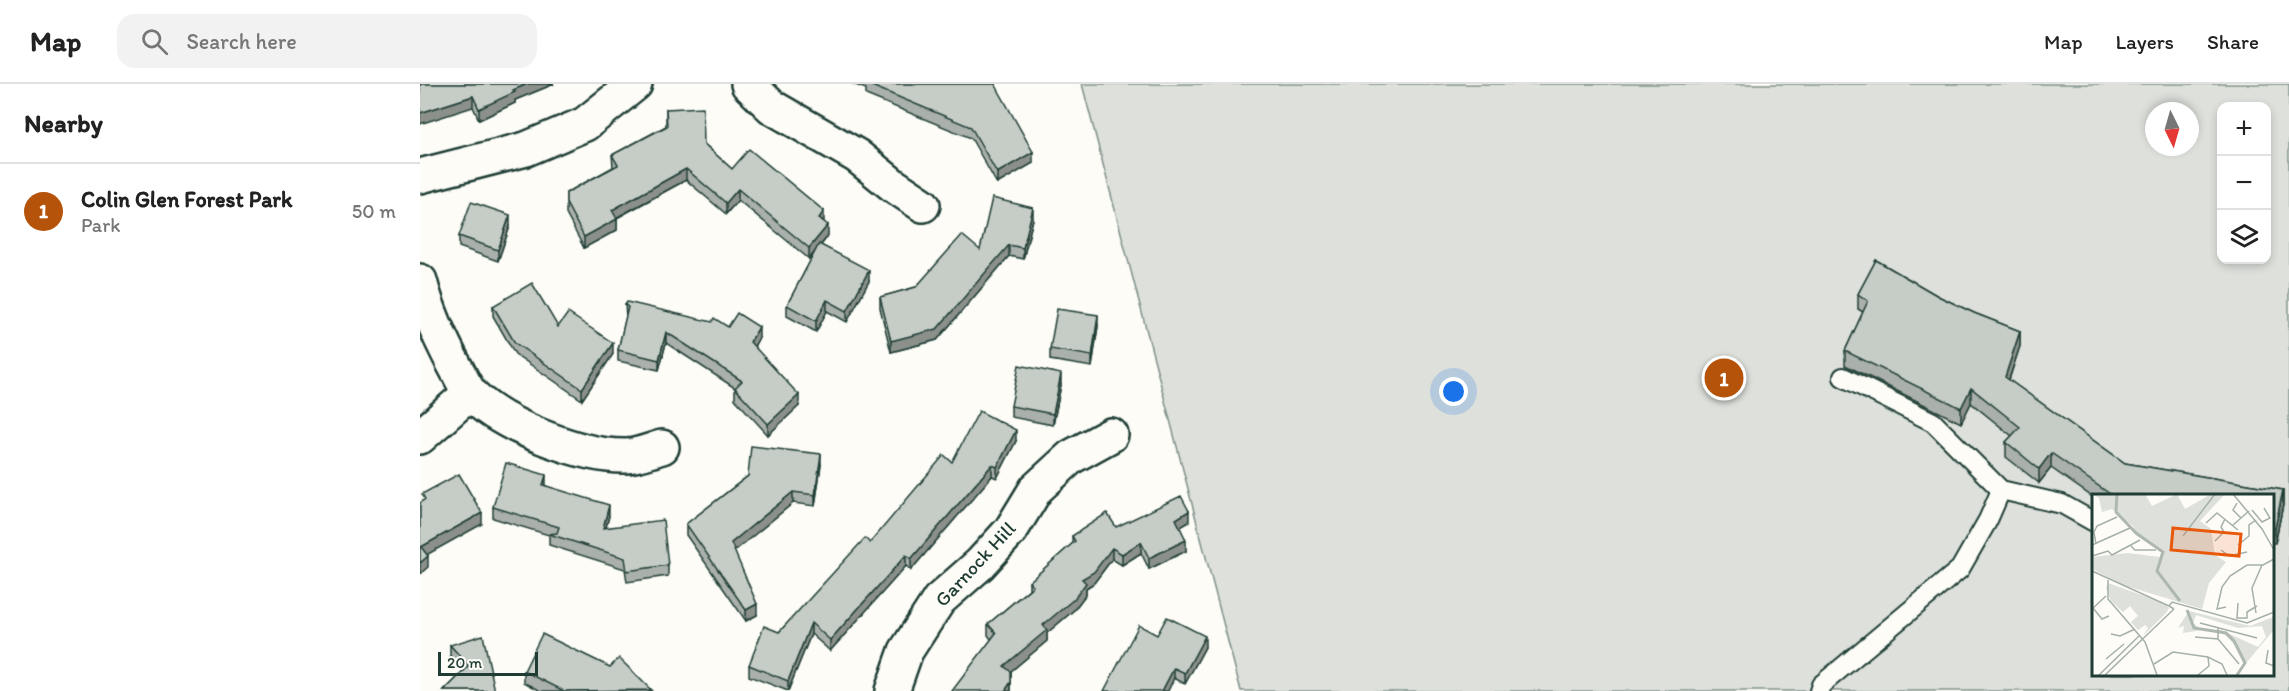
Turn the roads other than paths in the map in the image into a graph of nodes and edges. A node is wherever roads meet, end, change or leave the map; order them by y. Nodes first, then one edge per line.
1 (635, 84) edge
2 (748, 84) edge
3 (420, 176) edge
4 (923, 205) dead end
5 (420, 281) edge
6 (1842, 377) dead end
7 (470, 393) junction
8 (1110, 435) dead end
9 (420, 437) edge
10 (662, 447) dead end
11 (2001, 490) junction
12 (2092, 521) edge
13 (892, 691) edge
14 (1819, 691) edge

1 - 3 street
2 - 4 street
5 - 7 street
6 - 11 lane
7 - 9 street
7 - 10 street
8 - 13 street, Garnock Hill
11 - 12 lane
11 - 14 lane

